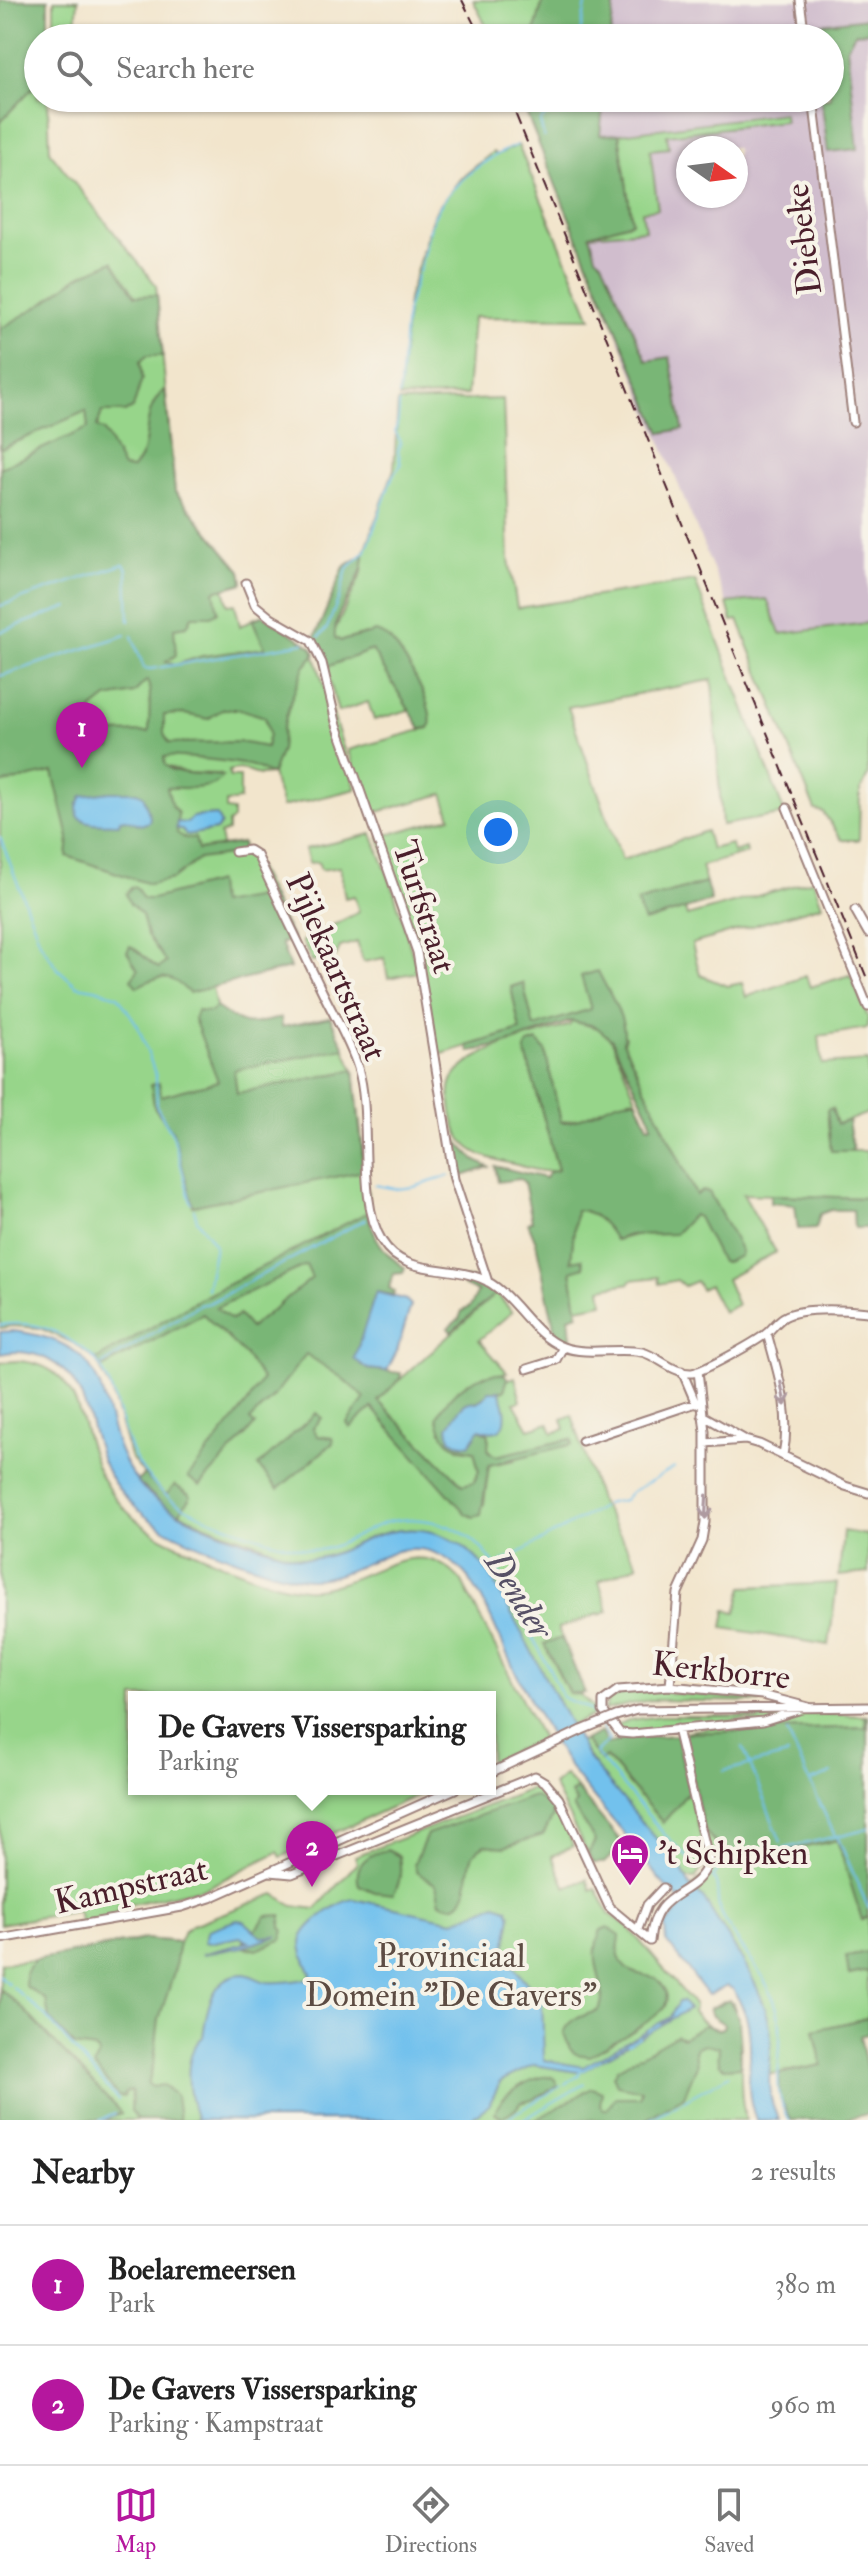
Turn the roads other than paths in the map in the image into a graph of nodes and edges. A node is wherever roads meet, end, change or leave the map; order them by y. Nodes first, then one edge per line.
1 (800, 0) edge
2 (803, 24) edge
3 (815, 112) edge
4 (853, 422) dead end
5 (246, 583) dead end
6 (787, 808) dead end
7 (235, 852) dead end
8 (855, 910) dead end
9 (868, 933) edge
10 (868, 1007) edge
11 (488, 1282) junction
12 (868, 1312) edge
13 (767, 1333) junction
14 (563, 1347) junction
15 (527, 1369) dead end
16 (682, 1371) junction
17 (698, 1371) junction
18 (696, 1403) junction
19 (702, 1415) junction
20 (745, 1440) junction
21 (582, 1441) dead end
22 (705, 1443) junction
23 (783, 1455) junction
24 (868, 1493) edge
25 (670, 1686) junction
26 (808, 1707) junction
27 (868, 1707) edge
28 (677, 1729) junction
29 (496, 1771) edge
30 (496, 1792) edge
31 (442, 1795) edge
32 (488, 1795) edge
33 (270, 1872) junction
34 (663, 1888) dead end
35 (638, 1929) junction
36 (0, 1939) edge

1 - 2 street
3 - 4 street, Diebeke
5 - 11 street, Turfstraat
6 - 10 street
7 - 11 street, Pijlekaartstraat
8 - 9 street
11 - 14 street, Pijlekaartstraat
12 - 13 street
13 - 17 street
13 -> 23 street
14 - 15 street
14 - 16 street
16 - 17 street
16 - 18 street
17 - 19 street
18 - 19 street
18 - 21 street
19 - 20 street
19 - 22 street
20 - 22 street
20 - 23 street
22 -> 25 street
23 - 24 street
25 - 26 street, Kerkborre
25 - 28 street, Kerkborre
26 - 27 street, Kerkborre
26 - 28 street, Kerkborre
26 - 29 street, Kerkborre, bridge
28 - 35 street, Kerkborre
30 - 35 street, Kampstraat
31 - 33 street, Kampstraat
32 - 33 street, Kampstraat
33 - 36 street, Kampstraat
34 - 35 street

